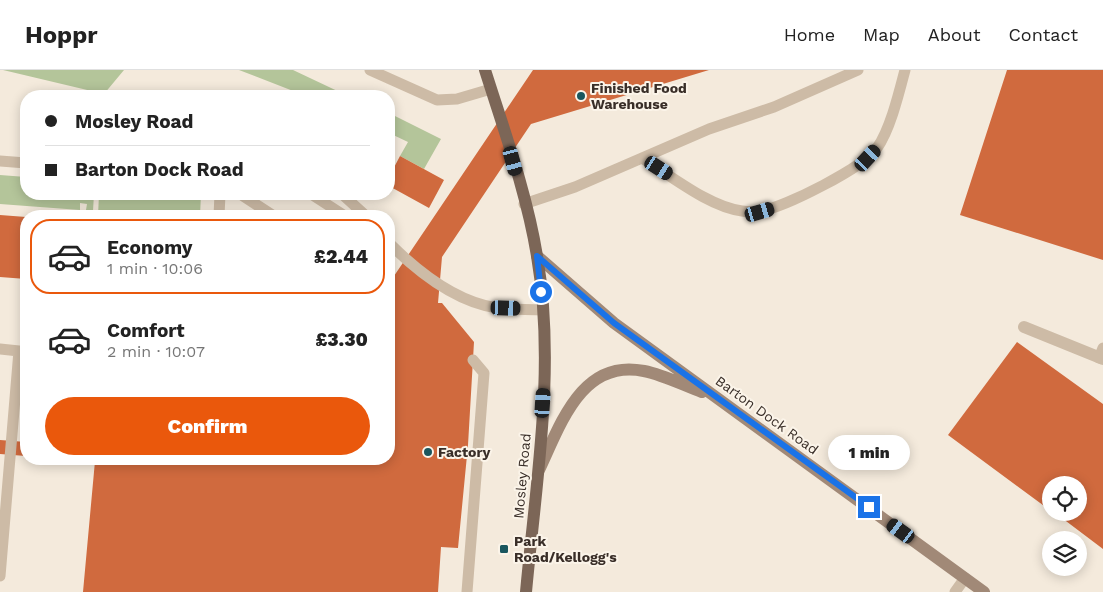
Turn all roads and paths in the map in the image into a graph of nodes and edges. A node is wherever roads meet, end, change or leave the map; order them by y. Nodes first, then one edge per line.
1 (370, 70) edge
2 (485, 70) edge
3 (858, 70) edge
4 (905, 70) edge
5 (491, 89) junction
6 (642, 158) junction
7 (0, 161) edge
8 (20, 163) edge
9 (249, 200) edge
10 (320, 200) edge
11 (349, 200) edge
12 (524, 204) junction
13 (265, 210) edge
14 (335, 210) edge
15 (359, 210) edge
16 (395, 248) edge
17 (537, 256) junction
18 (544, 310) junction
19 (1024, 327) dead end
20 (0, 349) edge
21 (1102, 355) edge
22 (473, 360) dead end
23 (718, 398) junction
24 (537, 476) junction
25 (0, 576) edge
26 (965, 578) junction
27 (467, 592) edge
28 (526, 592) edge
29 (955, 592) edge
30 (984, 592) edge

1 - 5 lane
2 - 5 main road, Mosley Road
3 - 6 lane
4 - 6 lane
5 - 12 main road, Mosley Road
6 - 12 lane
7 - 8 lane
9 - 13 lane
10 - 14 lane
11 - 15 lane
12 - 17 main road, Mosley Road
16 - 18 lane
17 - 18 main road, Mosley Road
17 - 23 main road, Barton Dock Road
18 - 24 main road, Mosley Road
19 - 21 street
20 - 25 lane
22 - 27 lane
23 - 24 main road
23 - 26 main road, Barton Dock Road
24 - 28 main road, Mosley Road
26 - 29 lane
26 - 30 main road, Barton Dock Road

